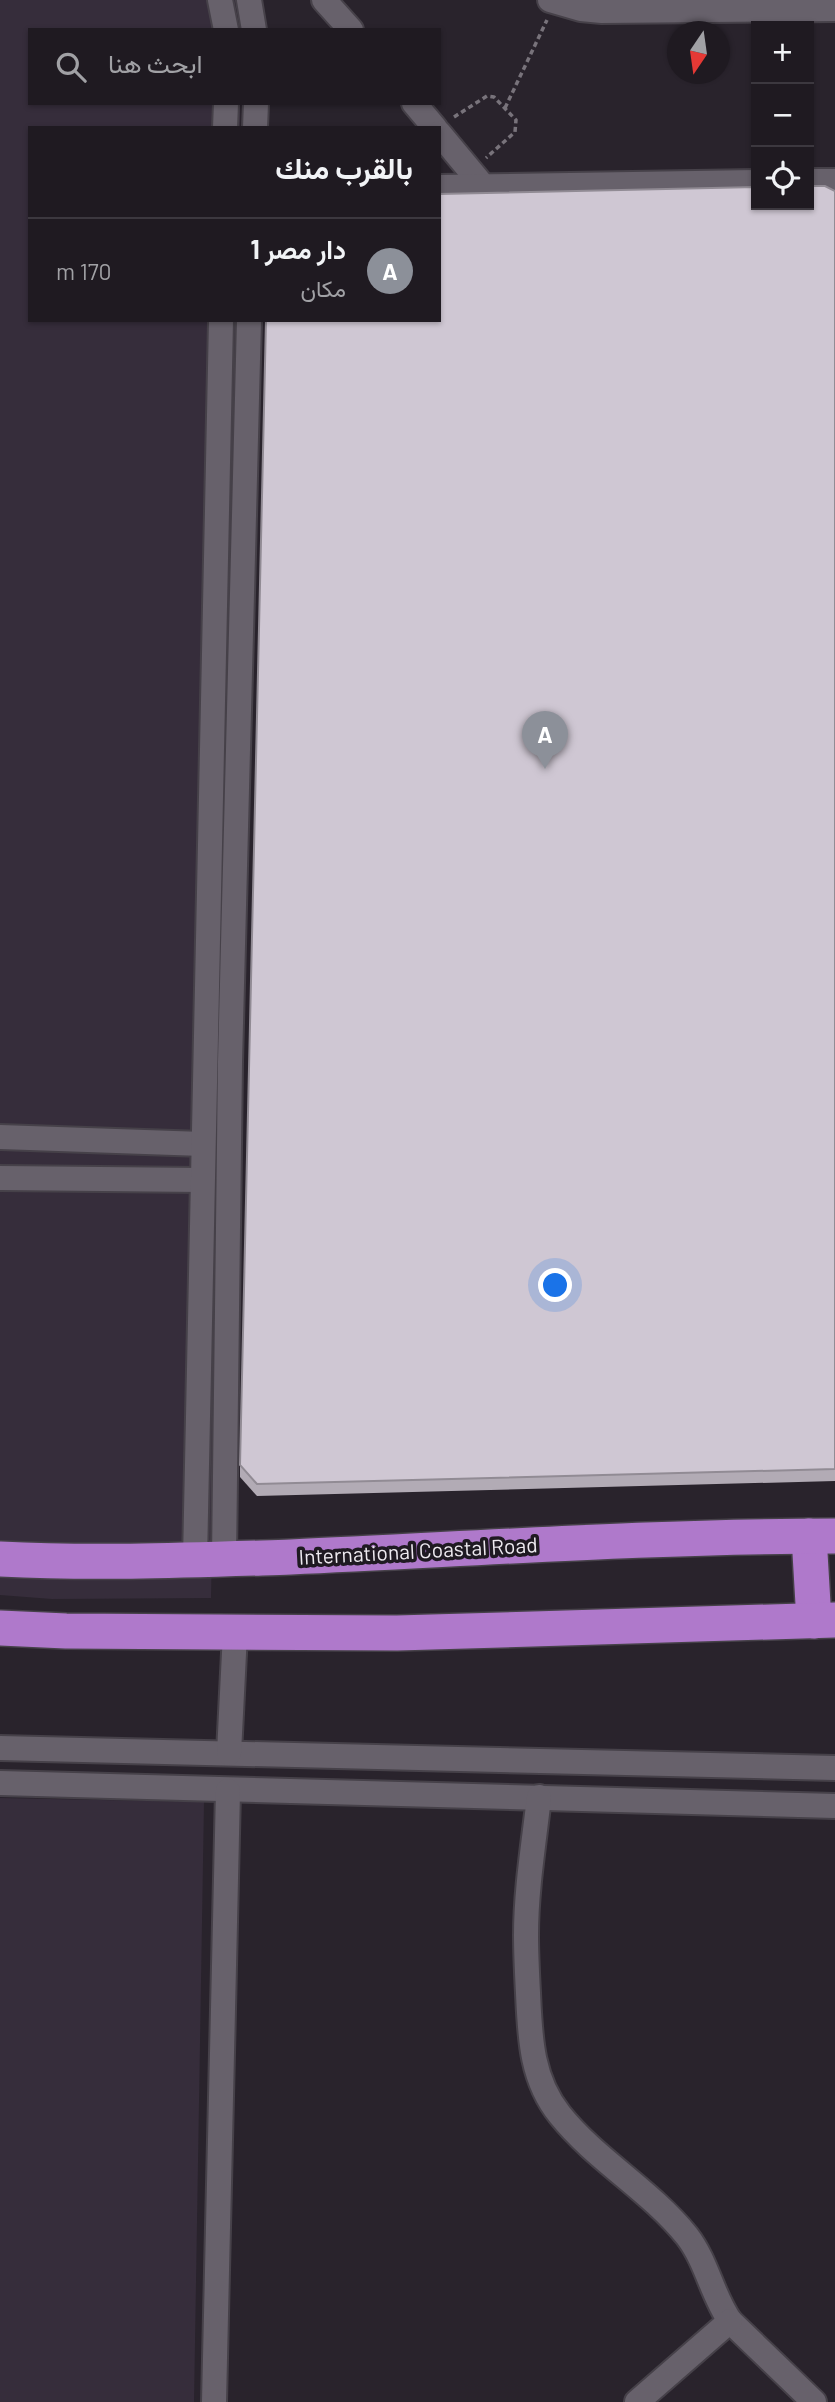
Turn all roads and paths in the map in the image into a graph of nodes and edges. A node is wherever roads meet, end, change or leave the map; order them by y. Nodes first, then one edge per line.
1 (220, 0) edge
2 (249, 0) edge
3 (324, 0) edge
4 (553, 1) edge
5 (835, 9) edge
6 (226, 28) edge
7 (254, 28) edge
8 (349, 28) edge
9 (226, 105) edge
10 (256, 105) edge
11 (416, 105) edge
12 (505, 108) junction
13 (225, 126) edge
14 (255, 126) edge
15 (440, 126) edge
16 (441, 127) edge
17 (477, 179) junction
18 (814, 181) edge
19 (835, 181) edge
20 (751, 182) edge
21 (441, 187) edge
22 (221, 322) edge
23 (249, 322) edge
24 (255, 1072) edge
25 (229, 1073) junction
26 (0, 1137) edge
27 (203, 1144) junction
28 (0, 1178) edge
29 (202, 1180) junction
30 (822, 1536) edge
31 (0, 1559) edge
32 (209, 1560) junction
33 (825, 1621) edge
34 (0, 1628) edge
35 (235, 1633) junction
36 (0, 1748) edge
37 (232, 1753) junction
38 (835, 1768) edge
39 (0, 1783) edge
40 (231, 1791) junction
41 (540, 1797) junction
42 (835, 1806) edge
43 (730, 2321) junction
44 (214, 2402) edge
45 (637, 2402) edge
46 (814, 2402) edge

1 - 6 street
2 - 7 street
3 - 8 street
4 - 5 street
4 - 12 path
9 - 13 street
10 - 14 street
11 - 15 street
12 - 16 path
12 - 17 path
16 - 17 street
17 - 20 street
17 - 21 street
18 - 19 street
22 - 27 street
23 - 25 street
24 - 25 street
25 - 32 street
26 - 27 street
27 - 29 street
28 - 29 street
29 - 32 street
30 - 32 highway, International Coastal Road
30 - 33 highway
31 - 32 highway, International Coastal Road
33 - 35 highway
34 - 35 highway
35 - 37 street
36 - 37 street
37 - 38 street
37 - 40 street
37 - 40 street
39 - 40 street
40 - 41 street
40 - 44 street
41 - 42 street
41 - 43 street
43 - 45 street
43 - 46 street

